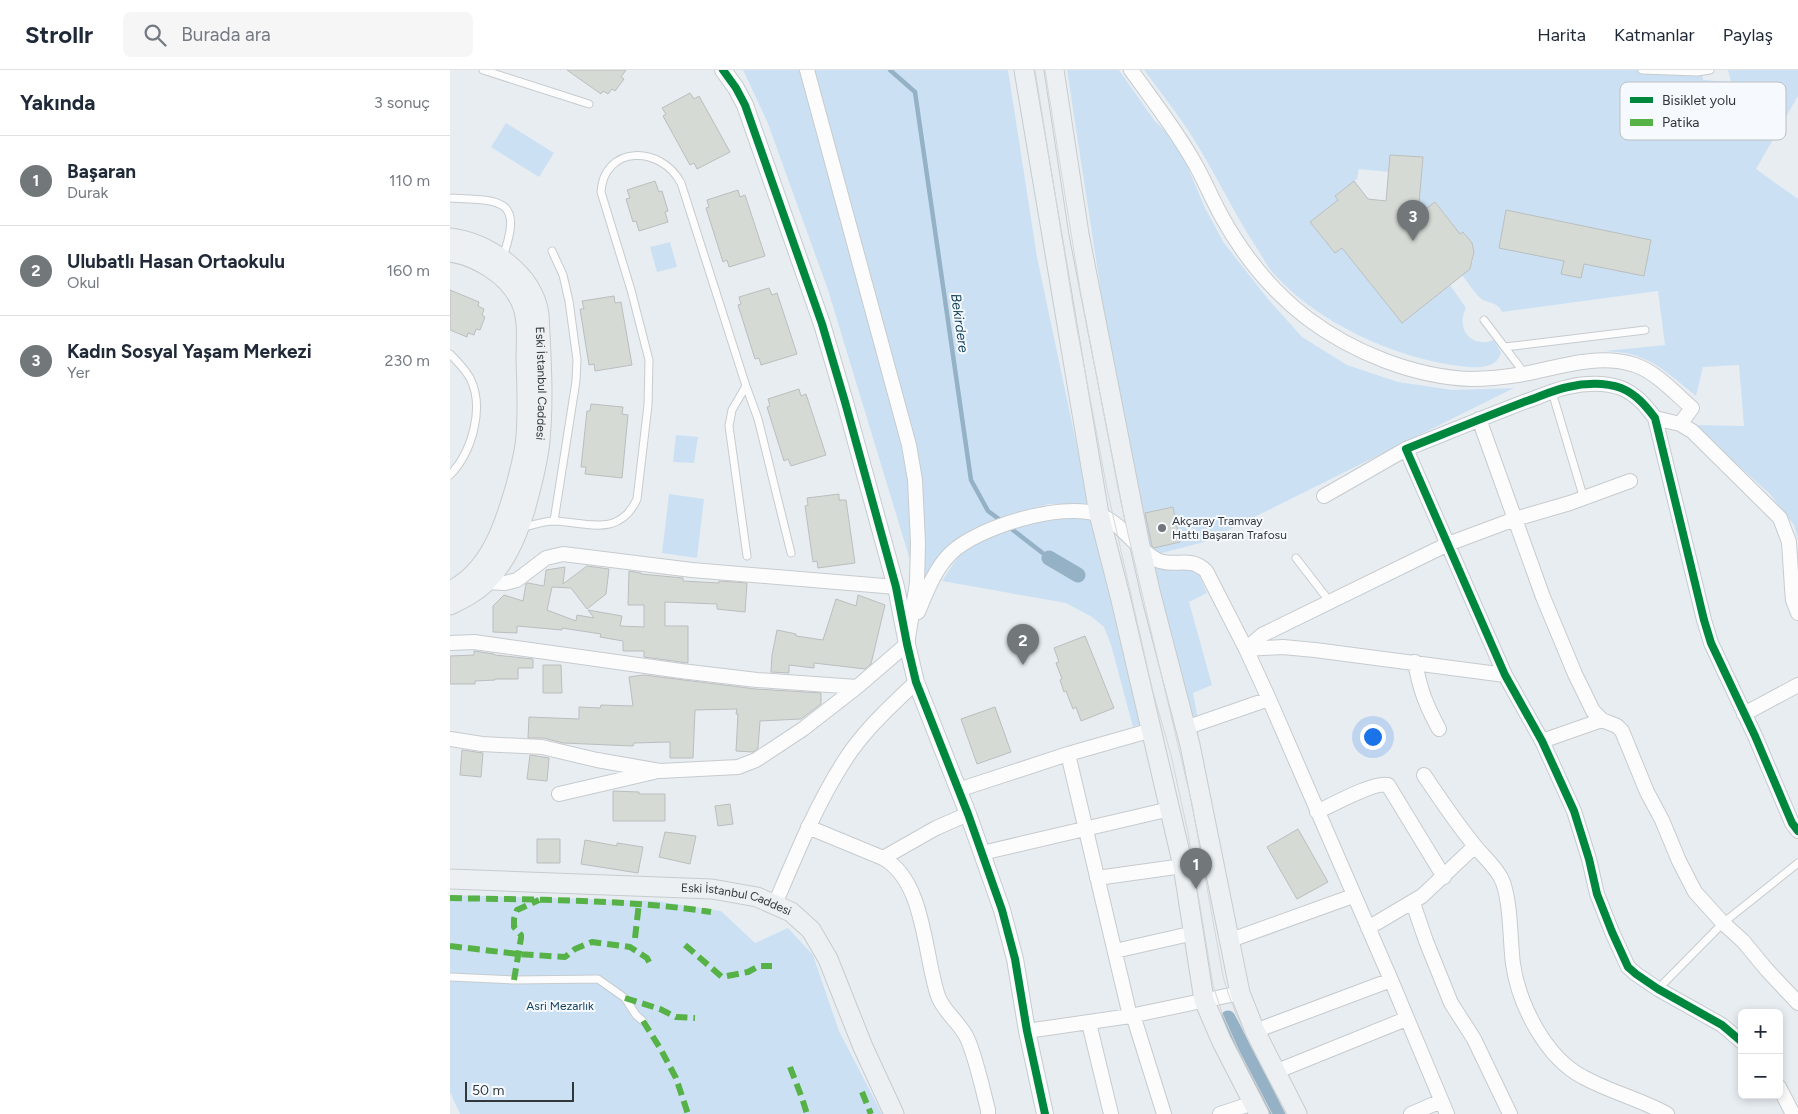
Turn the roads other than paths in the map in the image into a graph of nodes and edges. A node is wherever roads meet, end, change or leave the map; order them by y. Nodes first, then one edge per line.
1 (483, 70) edge
2 (723, 70) edge
3 (807, 70) edge
4 (1024, 70) edge
5 (1054, 70) edge
6 (1131, 70) edge
7 (1642, 70) edge
8 (1710, 70) edge
9 (589, 104) dead end
10 (450, 198) edge
11 (450, 238) edge
12 (552, 251) dead end
13 (450, 252) edge
14 (502, 260) junction
15 (1484, 320) dead end
16 (1645, 330) dead end
17 (1505, 347) junction
18 (450, 354) edge
19 (1525, 374) junction
20 (746, 386) junction
21 (1552, 392) junction
22 (1656, 418) junction
23 (1479, 419) junction
24 (1680, 424) junction
25 (1406, 449) junction
26 (450, 476) edge
27 (1630, 480) dead end
28 (1324, 496) dead end
29 (1584, 498) junction
30 (1098, 514) junction
31 (1515, 520) junction
32 (554, 521) junction
33 (519, 529) junction
34 (1448, 544) junction
35 (1140, 546) junction
36 (791, 553) dead end
37 (747, 556) dead end
38 (1296, 558) dead end
39 (486, 582) junction
40 (896, 588) junction
41 (450, 591) edge
42 (1330, 603) junction
43 (450, 605) edge
44 (1798, 613) edge
45 (450, 643) edge
46 (907, 643) junction
47 (1246, 649) junction
48 (1415, 662) junction
49 (1505, 675) junction
50 (916, 682) junction
51 (1798, 685) edge
52 (857, 687) junction
53 (1269, 699) junction
54 (1744, 714) junction
55 (1602, 720) junction
56 (1185, 728) junction
57 (1439, 729) dead end
58 (1152, 730) junction
59 (450, 739) edge
60 (1542, 741) junction
61 (1068, 754) junction
62 (660, 771) junction
63 (1424, 775) dead end
64 (958, 790) junction
65 (559, 794) dead end
66 (1170, 809) junction
67 (1316, 812) junction
68 (968, 814) junction
69 (808, 827) junction
70 (1086, 828) junction
71 (1798, 831) edge
72 (1475, 846) junction
73 (982, 853) junction
74 (883, 858) junction
75 (1798, 863) edge
76 (1183, 866) junction
77 (1444, 877) junction
78 (1098, 878) junction
79 (450, 880) edge
80 (450, 886) edge
81 (1353, 896) junction
82 (1413, 903) junction
83 (775, 904) junction
84 (1723, 923) junction
85 (1368, 928) junction
86 (1194, 933) junction
87 (1228, 940) junction
88 (1115, 951) junction
89 (450, 977) edge
90 (1390, 980) junction
91 (1658, 989) junction
92 (1222, 997) junction
93 (1798, 1003) edge
94 (1131, 1015) junction
95 (1406, 1019) junction
96 (643, 1021) dead end
97 (1089, 1022) junction
98 (1027, 1031) junction
99 (1255, 1031) junction
100 (1738, 1039) edge
101 (1274, 1072) junction
102 (1783, 1095) edge
103 (1256, 1108) edge
104 (1444, 1108) edge
105 (886, 1114) edge
106 (894, 1114) edge
107 (988, 1114) edge
108 (1045, 1114) edge
109 (1111, 1114) edge
110 (1164, 1114) edge
111 (1220, 1114) edge
112 (1297, 1114) edge
113 (1411, 1114) edge
114 (1510, 1114) edge
115 (1667, 1114) edge
116 (1793, 1114) edge

1 - 9 lane
2 - 40 street
3 - 46 street
4 - 30 main road
5 - 35 main road
6 - 19 street
7 - 8 lane
10 - 14 lane
11 - 14 main road, Eski İstanbul Caddesi
12 - 32 lane
13 - 41 main road, Eski İstanbul Caddesi
14 - 33 main road, Eski İstanbul Caddesi
15 - 17 lane
16 - 17 lane
17 - 19 lane
18 - 26 lane
19 - 24 street
20 - 32 lane
20 - 36 lane
20 - 37 lane
21 - 22 street
21 - 23 street
21 - 29 lane
22 - 24 street
22 - 54 street
23 - 25 street
23 - 31 street
24 - 44 street
25 - 28 street
25 - 34 street
27 - 29 street
29 - 31 street
30 - 35 street
30 - 46 street
30 - 58 main road
31 - 34 street
31 - 55 street
32 - 33 lane
33 - 39 main road, Eski İstanbul Caddesi
34 - 42 street
34 - 49 street
35 - 47 street
35 - 56 main road
38 - 42 lane
39 - 40 street
39 - 43 main road, Eski İstanbul Caddesi
40 - 46 street
42 - 47 street
45 - 52 street
46 - 50 street
46 - 52 street
47 - 48 street
47 - 53 street
48 - 49 street
48 - 57 street
49 - 60 street
50 - 64 street
50 - 69 street
51 - 54 street
52 - 62 street
53 - 56 street
53 - 67 street
54 - 71 street
55 - 60 street
55 - 84 street
56 - 87 main road
58 - 61 street
58 - 66 main road
59 - 62 street
60 - 91 street
61 - 64 street
61 - 70 street
62 - 65 street
63 - 72 street
64 - 68 street
66 - 70 street
66 - 76 main road
67 - 77 street
67 - 81 street
68 - 73 street
68 - 74 street
69 - 74 street
69 - 83 street
70 - 73 street
70 - 78 street
72 - 77 street
72 - 115 street
73 - 98 street
74 - 107 street
75 - 84 lane
76 - 78 street
76 - 86 main road
77 - 82 street
78 - 88 street
79 - 83 main road, Eski İstanbul Caddesi
80 - 105 main road, Eski İstanbul Caddesi
81 - 85 street
81 - 87 street
82 - 85 street
82 - 114 street
83 - 106 main road, Eski İstanbul Caddesi
84 - 91 lane
84 - 93 street
85 - 90 street
86 - 88 street
86 - 92 main road
87 - 92 main road
88 - 94 street
89 - 96 lane
90 - 95 street
90 - 99 street
91 - 100 street
92 - 94 street
92 - 99 main road
92 - 103 main road
94 - 97 street
94 - 110 street
95 - 101 street
95 - 104 street
97 - 98 street
97 - 109 street
98 - 108 street
99 - 101 main road
101 - 112 main road
102 - 116 street
103 - 111 street
104 - 113 street

